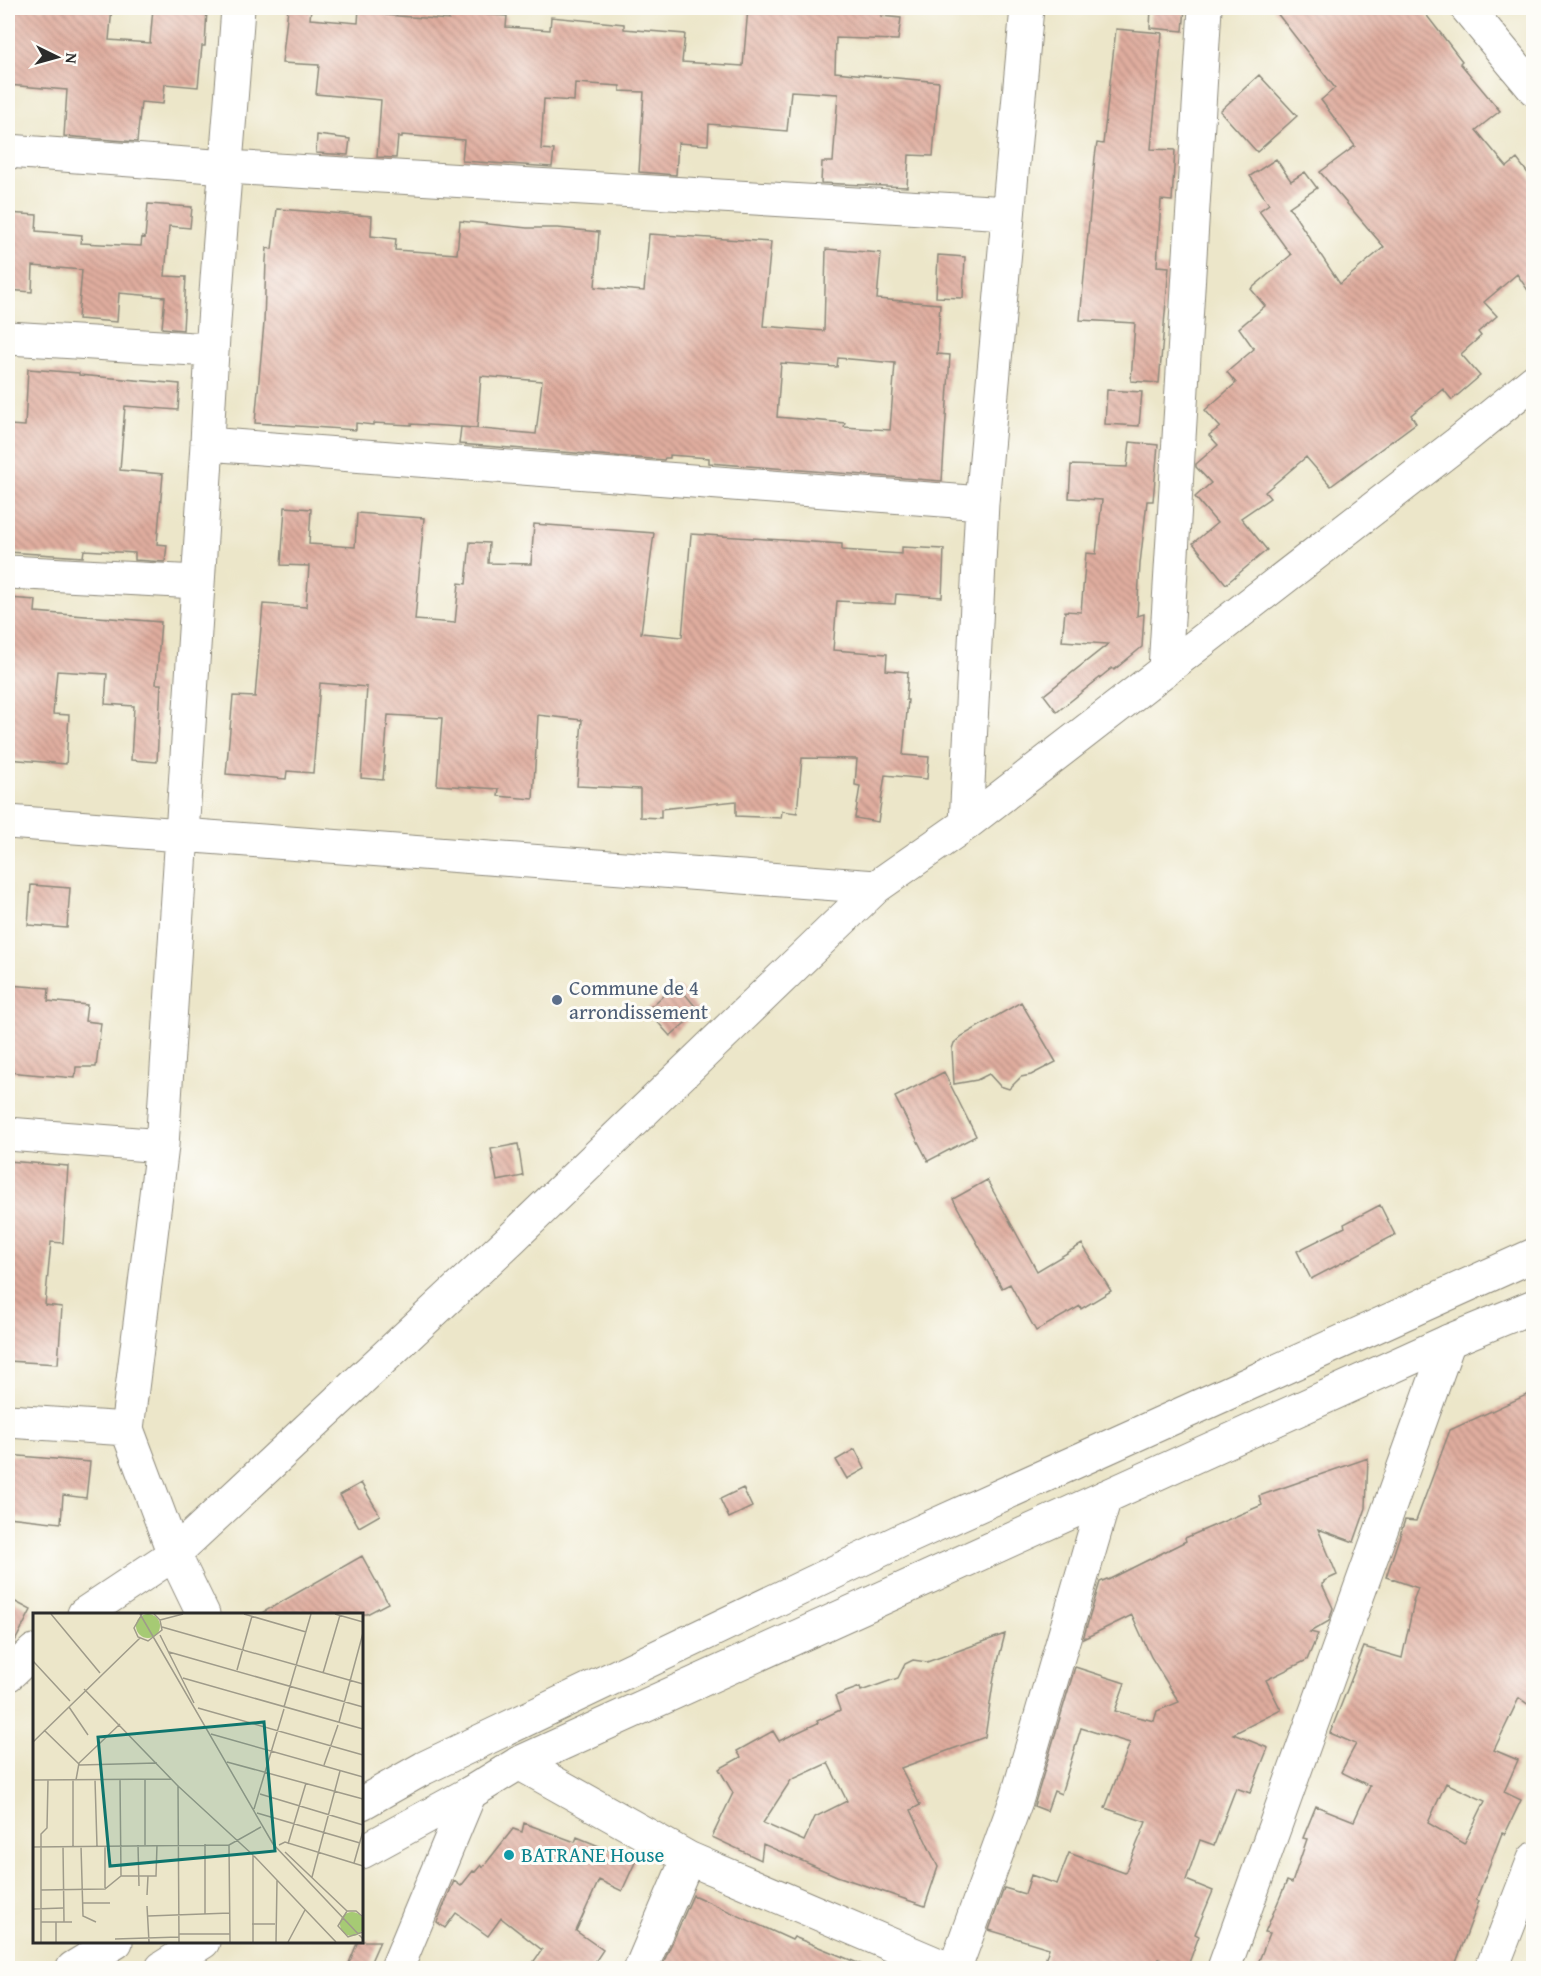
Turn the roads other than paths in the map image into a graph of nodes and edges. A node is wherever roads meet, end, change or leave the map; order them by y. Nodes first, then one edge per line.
1 (238, 8) edge
2 (1027, 8) edge
3 (1205, 8) edge
4 (1467, 8) edge
5 (1533, 89) edge
6 (8, 151) edge
7 (228, 167) junction
8 (1008, 213) junction
9 (8, 338) edge
10 (211, 350) junction
11 (1533, 381) edge
12 (207, 444) junction
13 (982, 503) junction
14 (8, 572) edge
15 (197, 582) junction
16 (1165, 669) junction
17 (8, 822) edge
18 (966, 824) junction
19 (182, 834) junction
20 (876, 887) junction
21 (8, 1134) edge
22 (162, 1146) junction
23 (1533, 1255) edge
24 (1533, 1306) edge
25 (1449, 1341) junction
26 (8, 1421) edge
27 (127, 1429) junction
28 (1105, 1497) junction
29 (174, 1554) junction
30 (86, 1613) edge
31 (203, 1613) edge
32 (33, 1652) edge
33 (8, 1675) edge
34 (519, 1763) junction
35 (470, 1793) junction
36 (363, 1802) edge
37 (363, 1851) edge
38 (688, 1858) junction
39 (1533, 1859) edge
40 (113, 1943) edge
41 (200, 1943) edge
42 (73, 1968) edge
43 (162, 1968) edge
44 (397, 1968) edge
45 (641, 1968) edge
46 (946, 1968) edge
47 (955, 1968) edge
48 (1224, 1968) edge
49 (1492, 1968) edge

1 - 7 main road
2 - 8 main road
3 - 16 main road
4 - 5 main road
6 - 7 main road
7 - 8 main road
7 - 10 main road
8 - 13 main road
9 - 10 main road
10 - 12 main road
11 - 16 main road
12 - 13 main road
12 - 15 main road
13 - 18 main road
14 - 15 main road
15 - 19 main road
16 - 18 main road
17 - 19 main road
18 - 20 main road
19 - 20 main road
19 - 22 main road
20 - 29 main road
21 - 22 main road
22 - 27 main road
23 - 36 main road
24 - 25 main road
25 - 28 main road
25 - 48 main road
26 - 27 main road
27 - 29 main road
28 - 34 main road
28 - 47 main road
29 - 30 main road
29 - 31 main road
32 - 33 main road
34 - 35 main road
34 - 38 main road
35 - 37 main road
35 - 44 main road
38 - 45 main road
38 - 46 main road
39 - 49 main road
40 - 42 main road
41 - 43 main road

